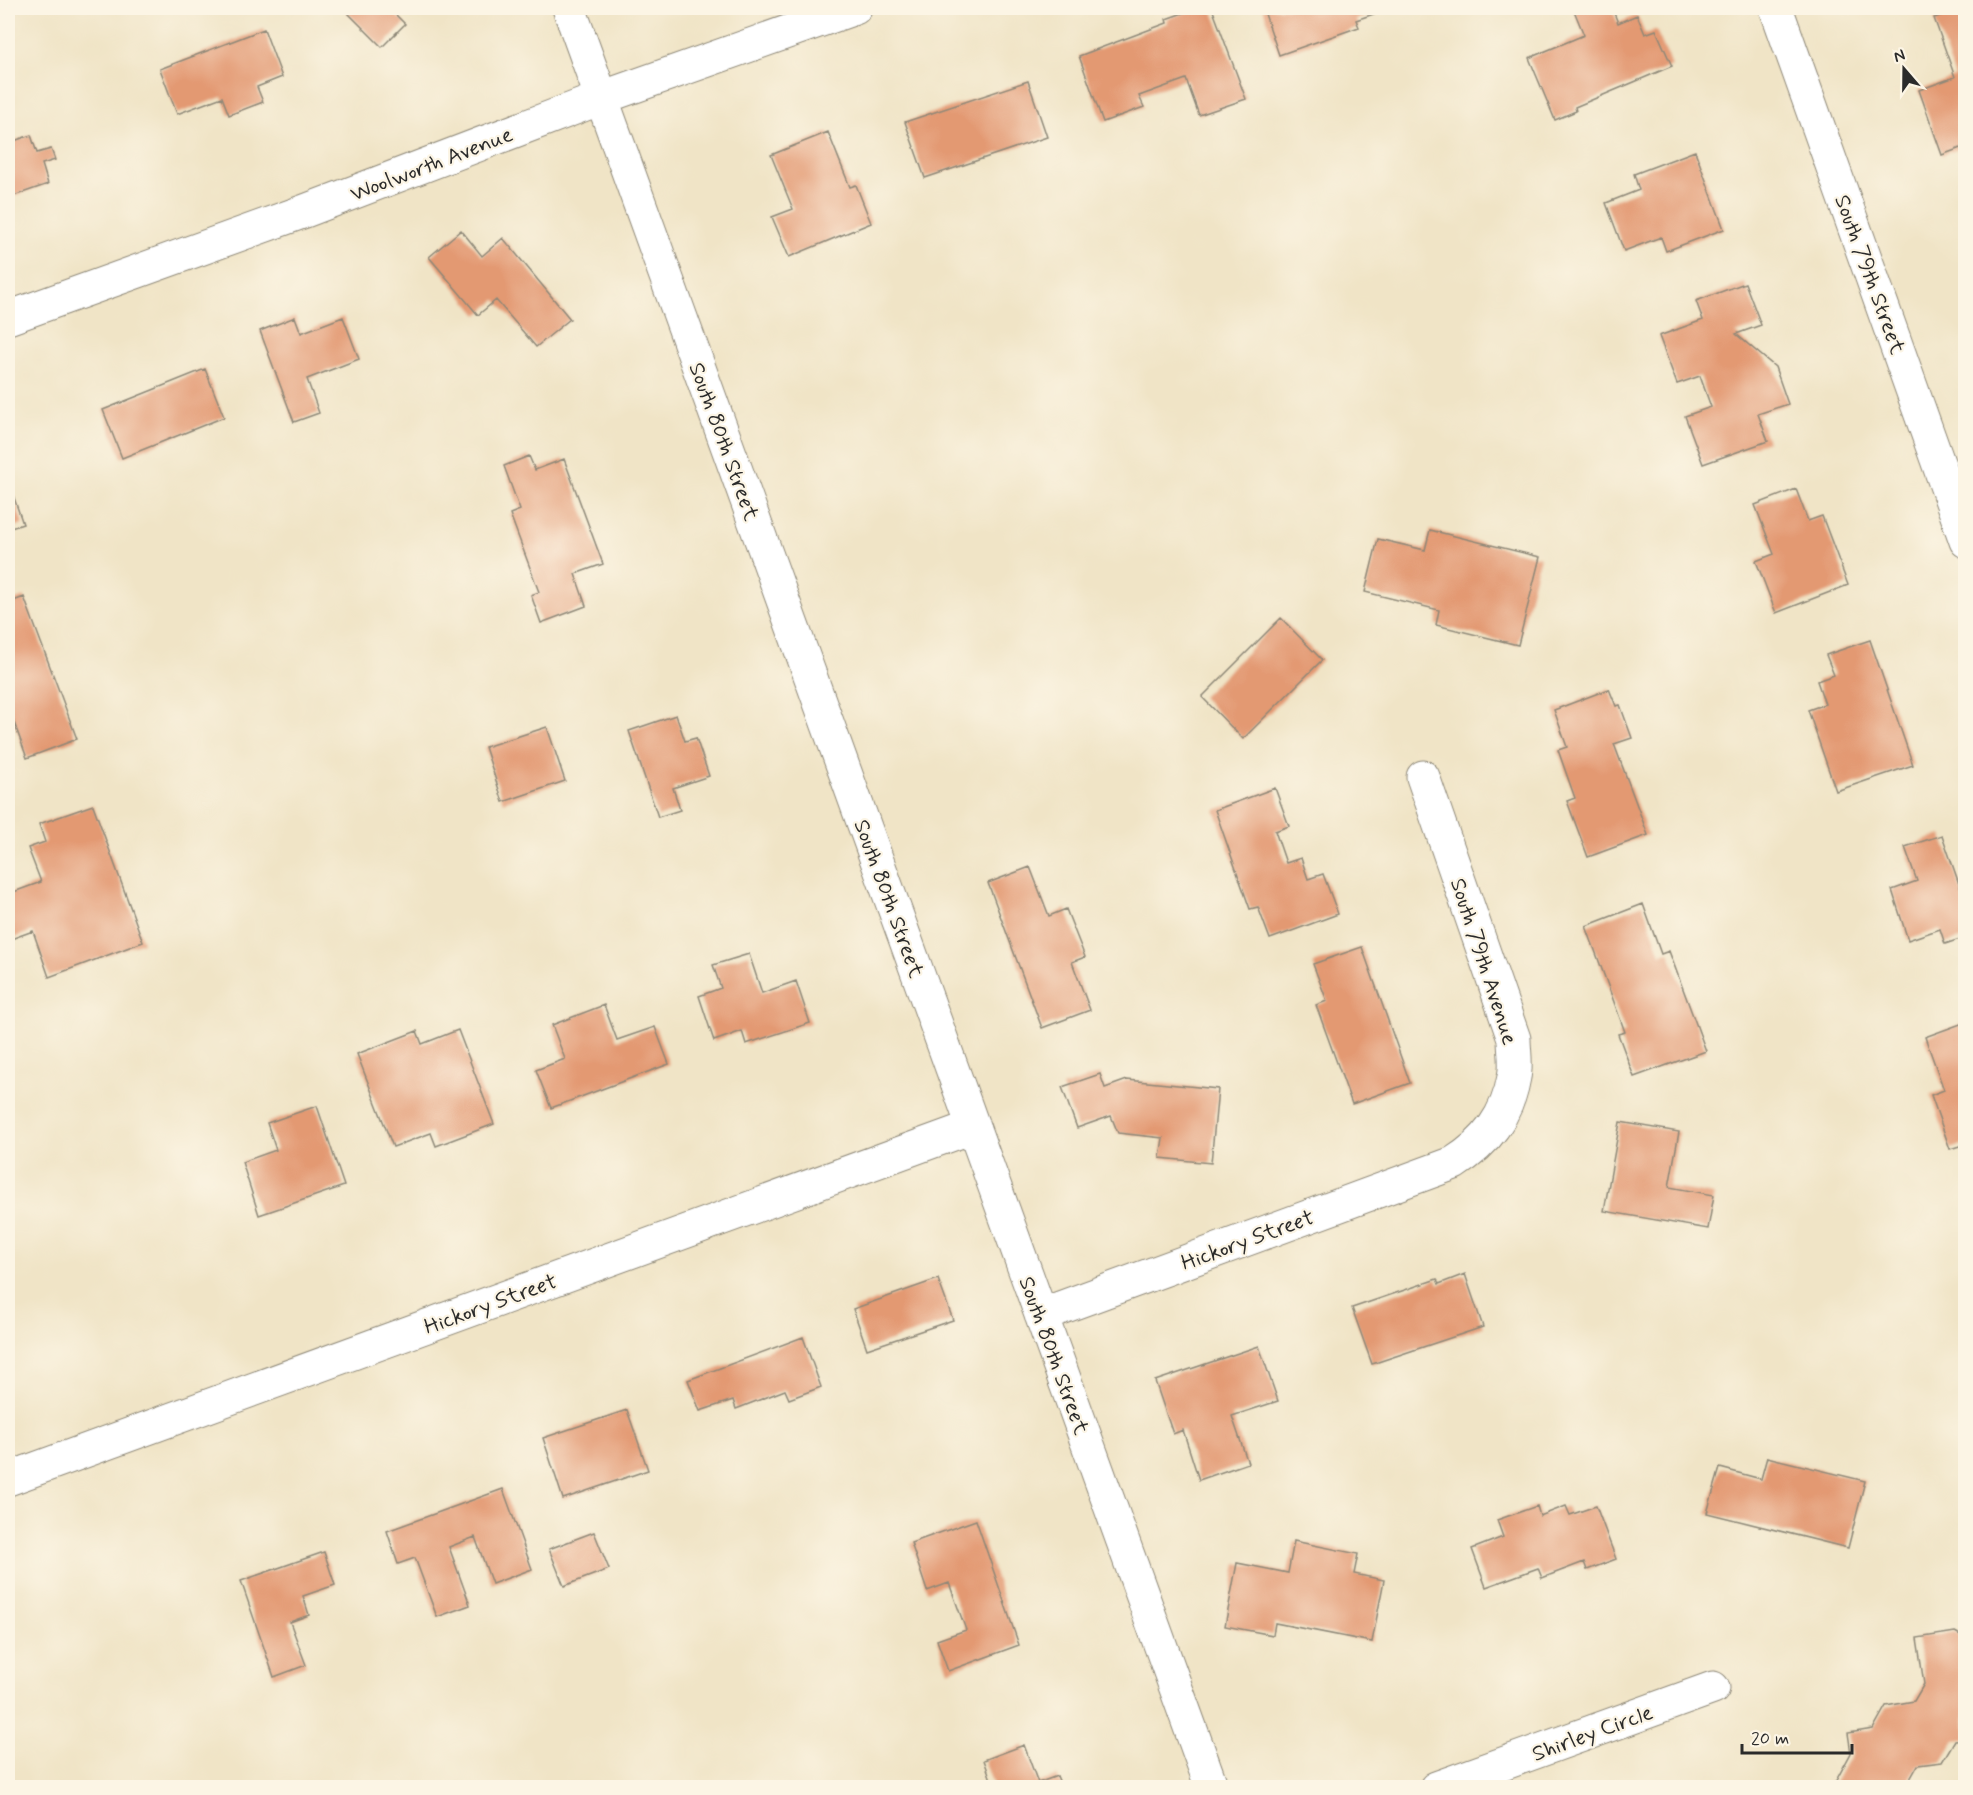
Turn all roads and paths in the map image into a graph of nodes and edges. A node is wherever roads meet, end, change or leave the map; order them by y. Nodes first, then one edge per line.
1 (569, 8) edge
2 (855, 8) edge
3 (1776, 8) edge
4 (602, 98) junction
5 (8, 318) edge
6 (1965, 541) edge
7 (1423, 777) dead end
8 (972, 1127) junction
9 (1454, 1163) joint
10 (1041, 1315) junction
11 (8, 1479) edge
12 (1713, 1688) dead end
13 (1212, 1788) edge
14 (1436, 1788) edge

1 - 4 street, South 80th Street
2 - 4 street, Woolworth Avenue
3 - 6 street, South 79th Street
4 - 5 street, Woolworth Avenue
4 - 8 street, South 80th Street
7 - 9 street, South 79th Avenue
8 - 10 street, South 80th Street
8 - 11 street, Hickory Street
9 - 10 street, Hickory Street
10 - 13 street, South 80th Street
12 - 14 street, Shirley Circle

